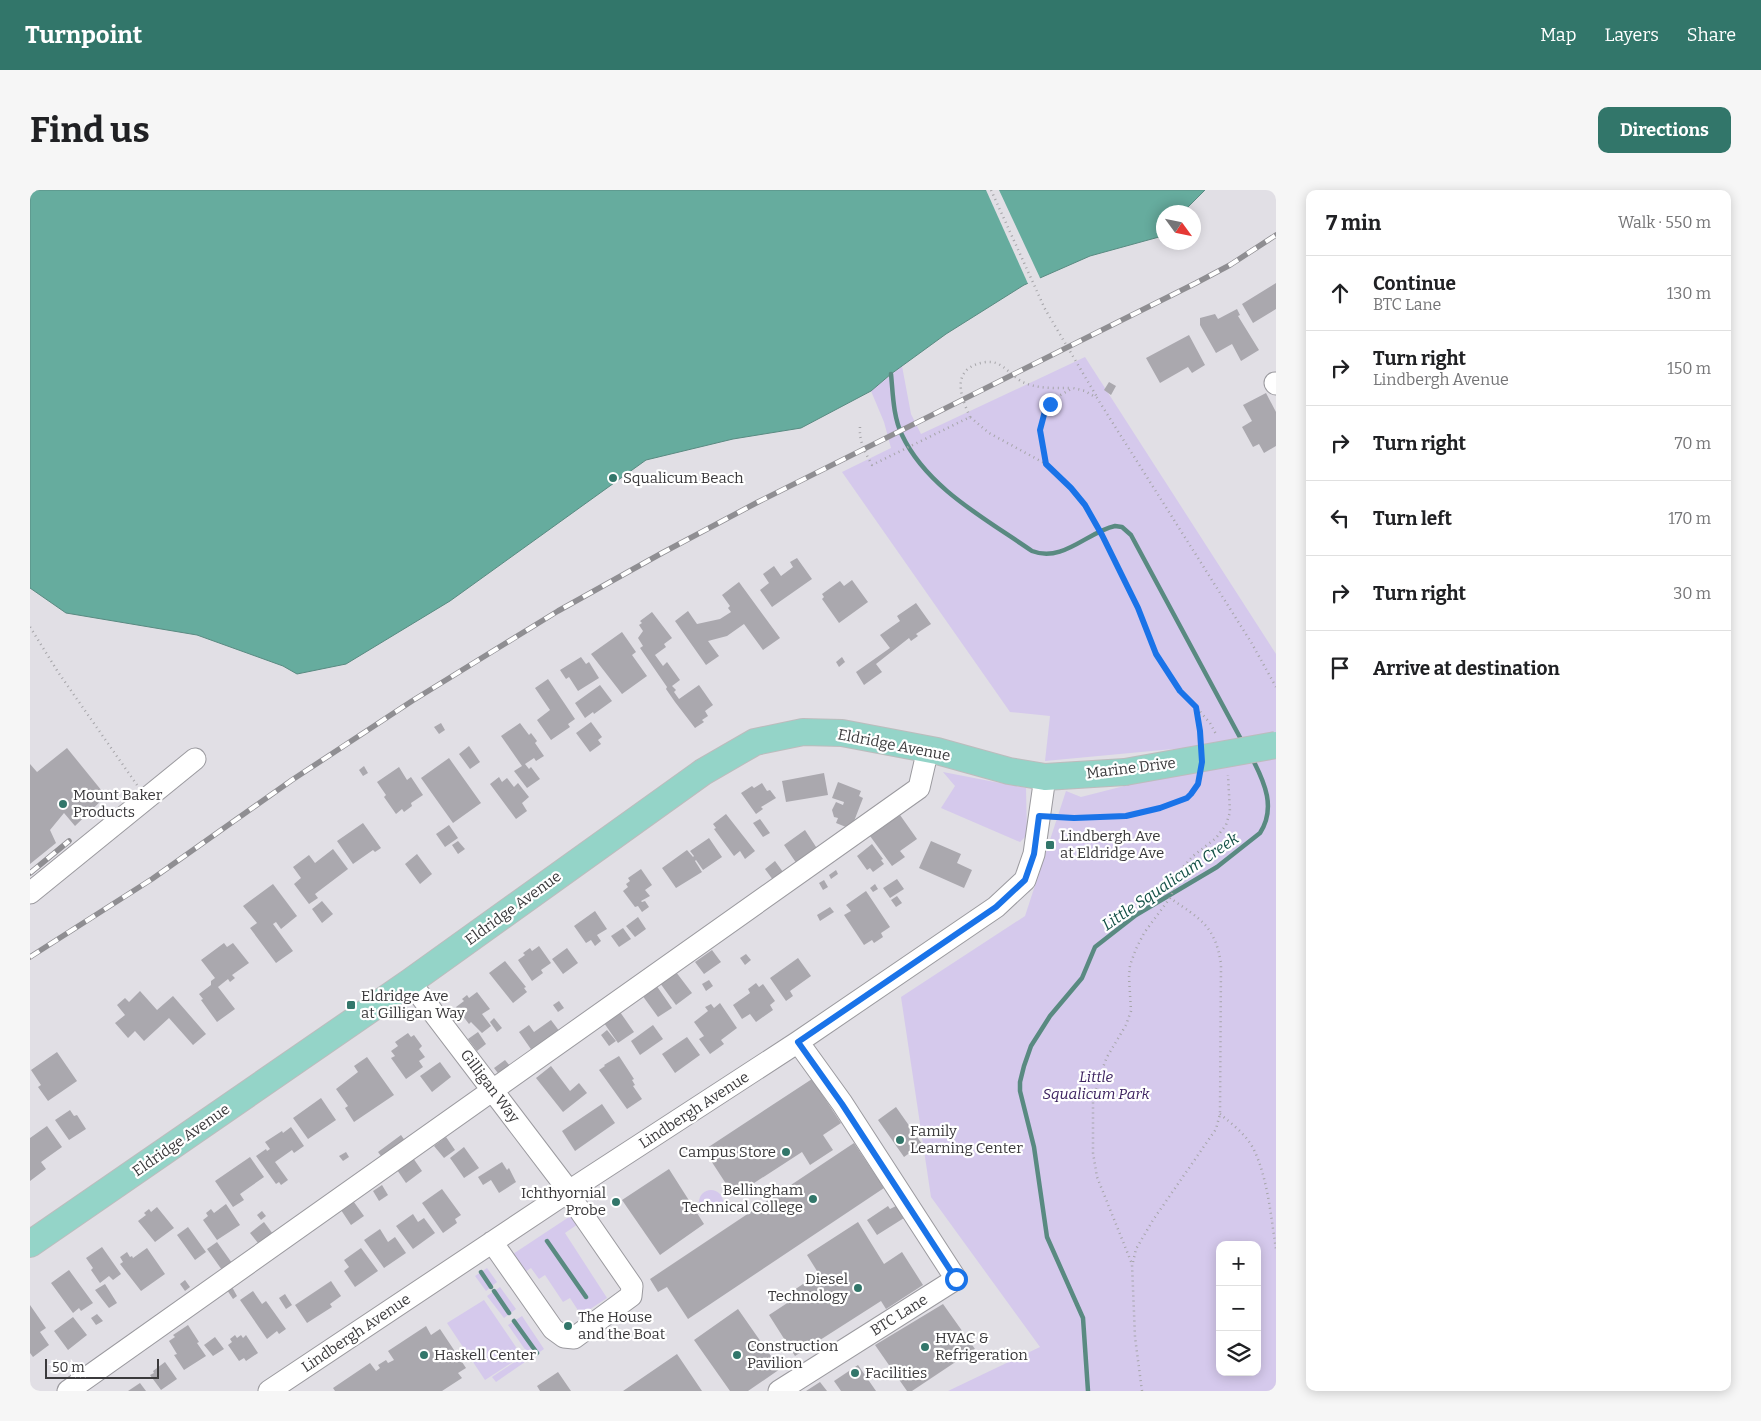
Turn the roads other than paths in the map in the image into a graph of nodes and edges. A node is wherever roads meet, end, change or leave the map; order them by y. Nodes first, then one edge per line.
1 (1276, 745) edge
2 (928, 749) junction
3 (195, 759) dead end
4 (1044, 777) junction
5 (30, 893) edge
6 (410, 982) junction
7 (798, 1042) junction
8 (494, 1091) junction
9 (569, 1191) junction
10 (492, 1242) junction
11 (30, 1244) edge
12 (68, 1391) edge
13 (269, 1391) edge
14 (779, 1391) edge

1 - 4 main road, Marine Drive, bridge
2 - 4 main road, Eldridge Avenue
2 - 6 main road, Eldridge Avenue
2 - 8 street
3 - 5 street
4 - 7 street, Lindbergh Avenue
6 - 8 street, Gilligan Way
6 - 11 main road, Eldridge Avenue
7 - 9 street, Lindbergh Avenue
7 - 14 street, BTC Lane
8 - 9 street, Gilligan Way
8 - 12 street
9 - 10 street, Lindbergh Avenue
9 - 10 street, Gilligan Way
10 - 13 street, Lindbergh Avenue

